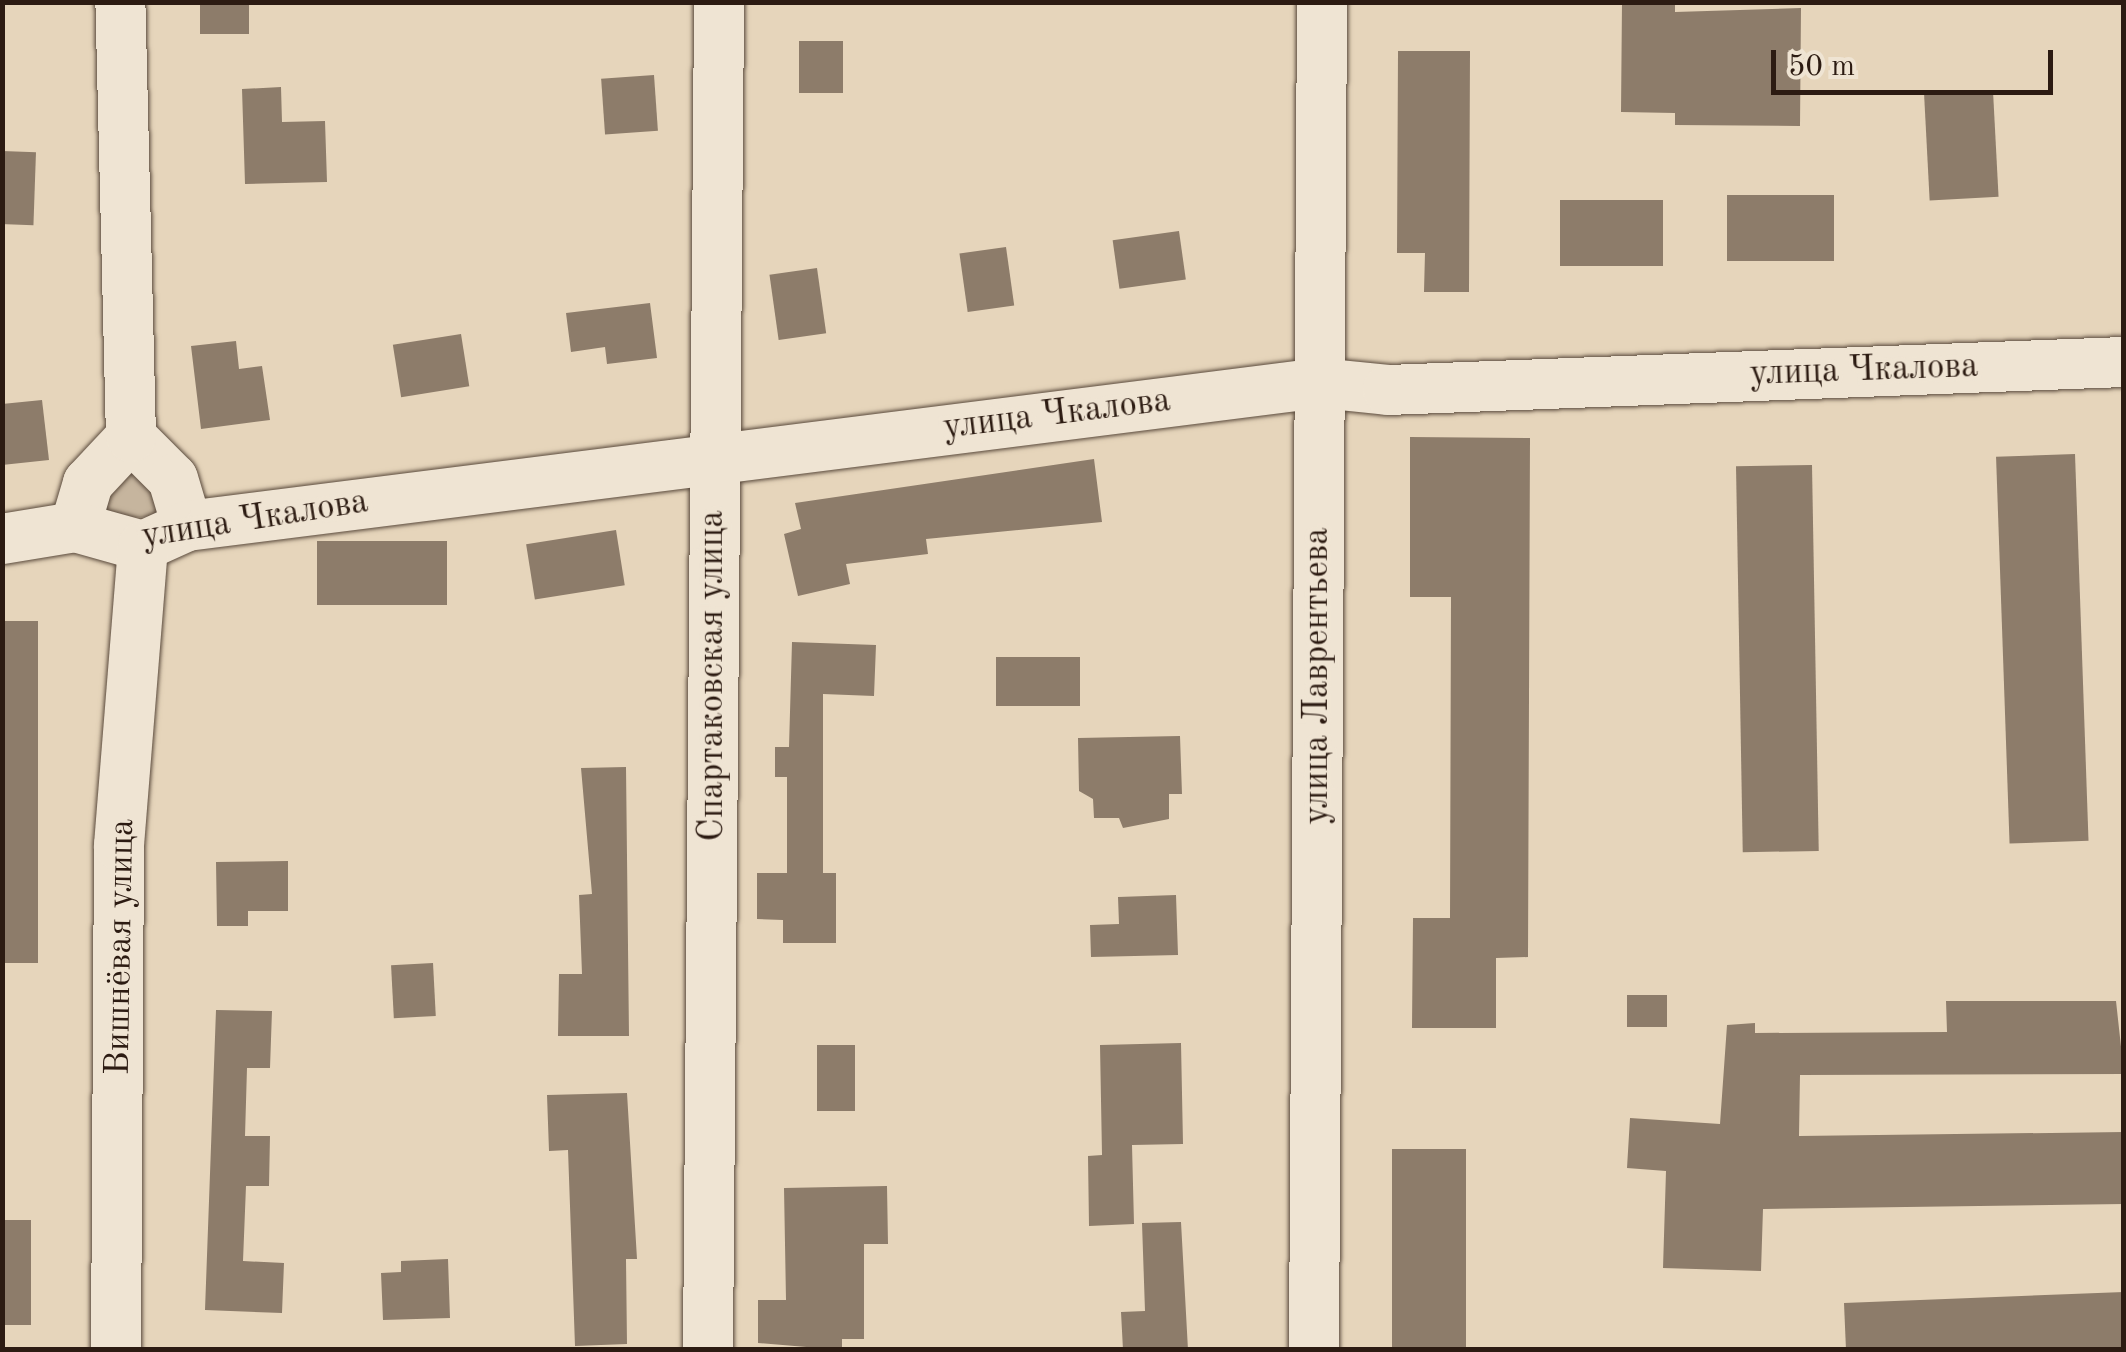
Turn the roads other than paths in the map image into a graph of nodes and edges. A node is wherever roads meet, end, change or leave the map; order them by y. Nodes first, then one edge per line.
1 (120, 2) edge
2 (719, 2) edge
3 (1322, 2) edge
4 (2124, 362) edge
5 (1320, 383) junction
6 (131, 437) junction
7 (715, 458) junction
8 (74, 526) junction
9 (165, 536) junction
10 (2, 538) edge
11 (116, 1350) edge
12 (708, 1350) edge
13 (1314, 1350) edge

1 - 6 street
2 - 7 street, Спартаковская улица
3 - 5 street, улица Лаврентьева
4 - 5 street, улица Чкалова
5 - 7 street, улица Чкалова
5 - 13 street, улица Лаврентьева
6 - 8 street
6 - 9 street, Вишнёвая улица
7 - 9 street, улица Чкалова
7 - 12 street, Спартаковская улица
8 - 9 street, улица Чкалова
8 - 10 street, улица Чкалова
9 - 11 street, Вишнёвая улица

